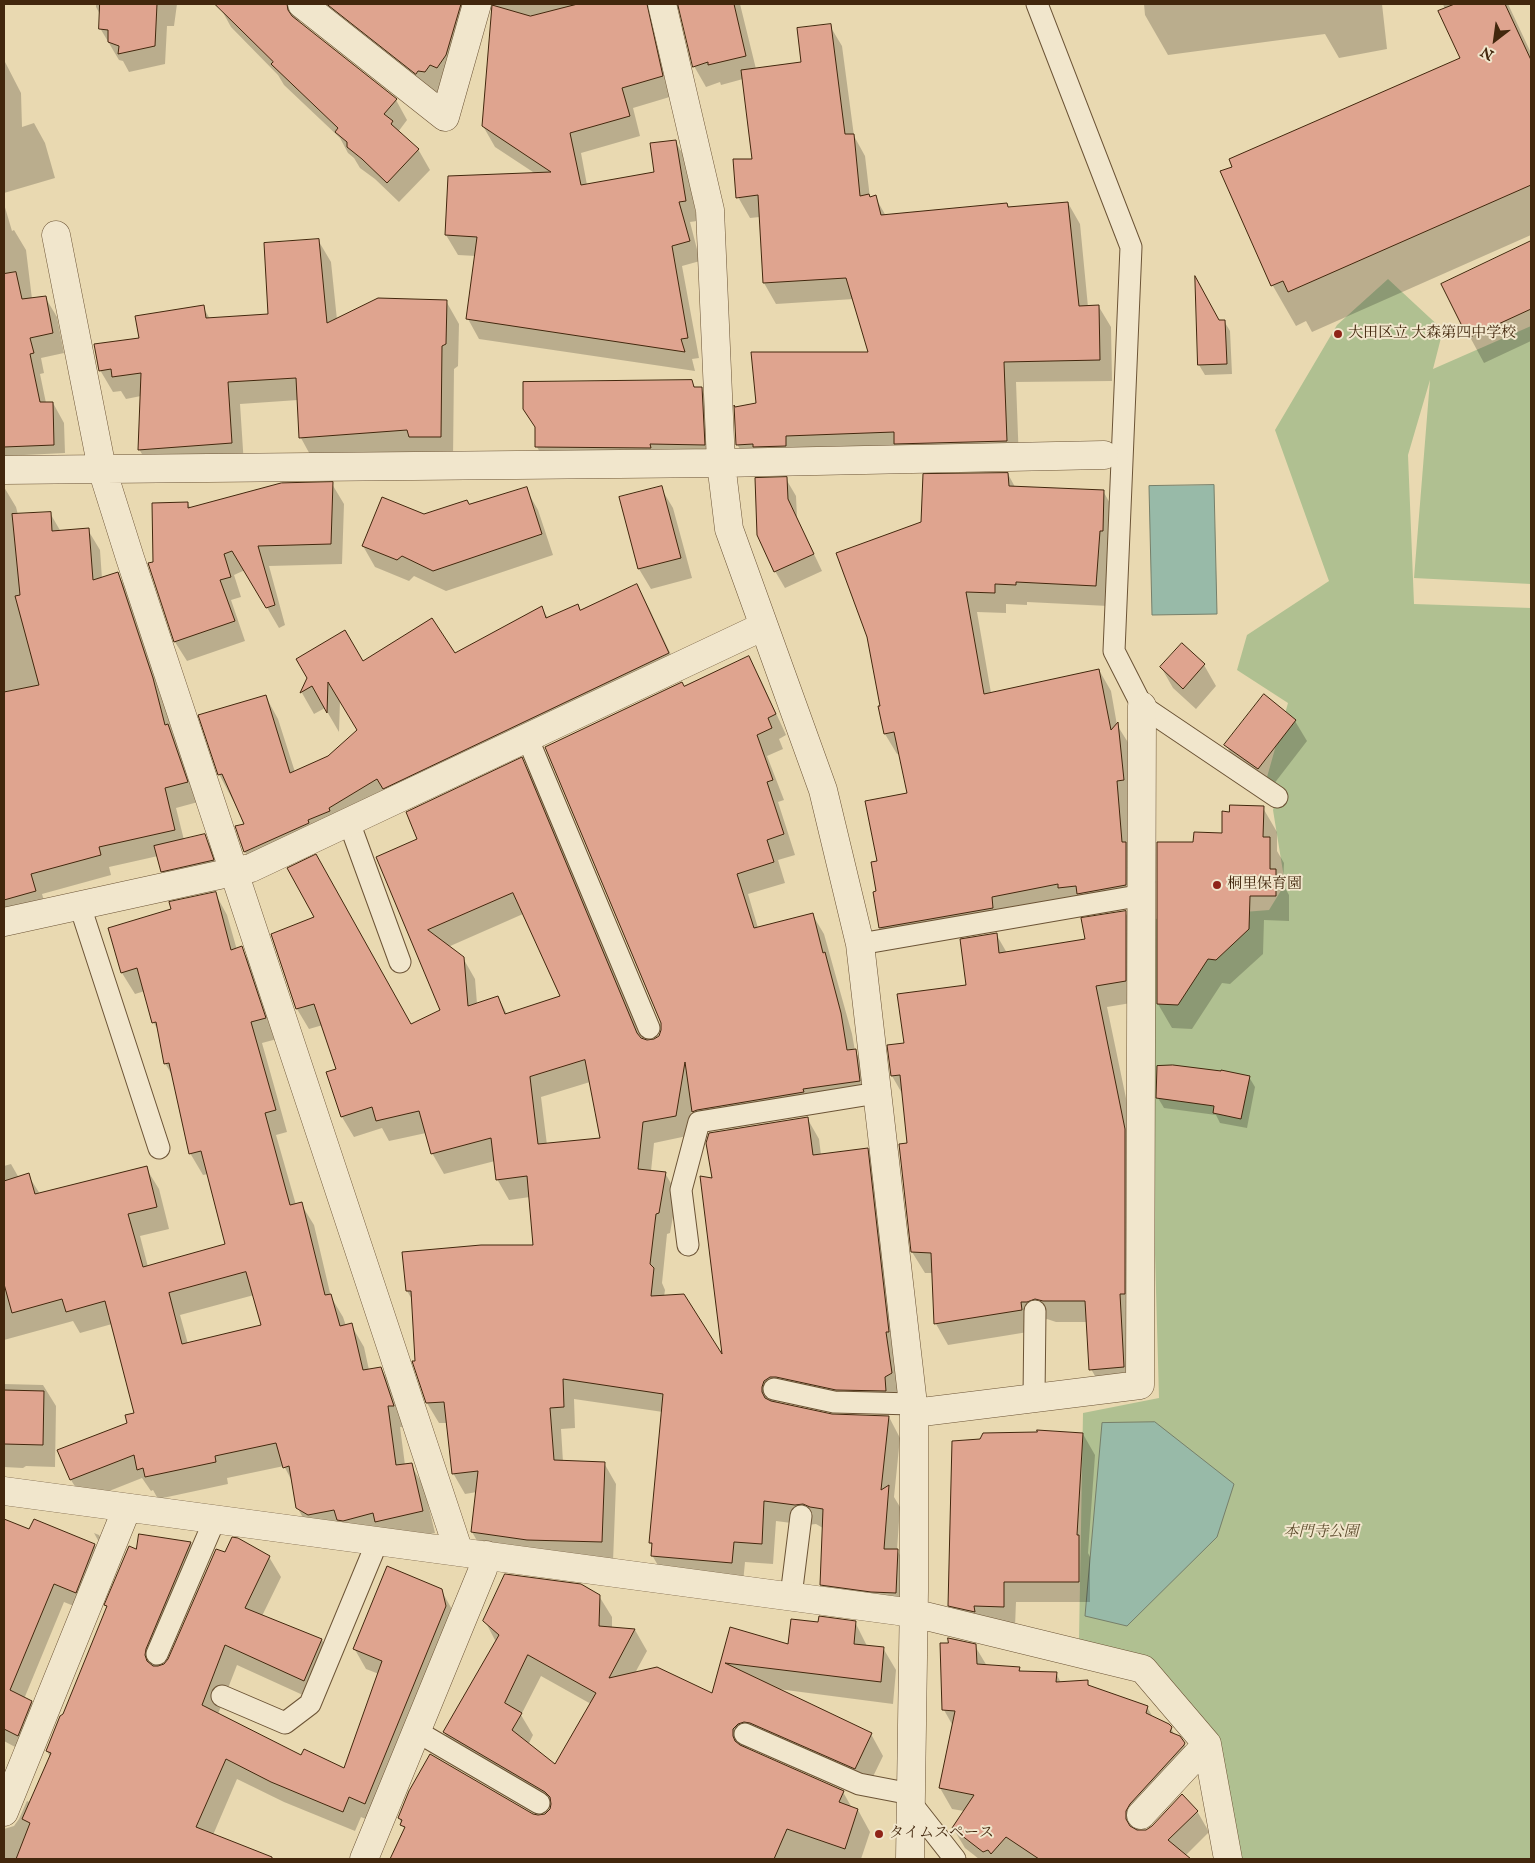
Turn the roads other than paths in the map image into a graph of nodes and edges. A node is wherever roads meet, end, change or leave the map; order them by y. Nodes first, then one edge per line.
1 (302, 4) edge
2 (477, 4) edge
3 (662, 4) edge
4 (1037, 4) edge
5 (56, 235) dead end
6 (1114, 454) junction
7 (720, 463) junction
8 (102, 469) junction
9 (4, 470) edge
10 (764, 626) junction
11 (1142, 706) junction
12 (527, 737) junction
13 (1277, 797) dead end
14 (349, 822) junction
15 (234, 872) junction
16 (1143, 895) junction
17 (80, 906) junction
18 (4, 922) edge
19 (860, 944) junction
20 (400, 962) dead end
21 (649, 1028) dead end
22 (877, 1093) junction
23 (159, 1148) dead end
24 (688, 1245) dead end
25 (1035, 1311) dead end
26 (774, 1389) dead end
27 (1034, 1397) junction
28 (913, 1409) junction
29 (4, 1490) edge
30 (127, 1508) junction
31 (801, 1516) dead end
32 (215, 1519) junction
33 (378, 1540) junction
34 (459, 1552) junction
35 (486, 1554) junction
36 (791, 1596) junction
37 (913, 1613) junction
38 (157, 1654) dead end
39 (222, 1696) dead end
40 (416, 1731) junction
41 (745, 1734) dead end
42 (1207, 1744) junction
43 (911, 1798) junction
44 (538, 1803) dead end
45 (4, 1812) edge
46 (1141, 1815) dead end
47 (364, 1859) edge
48 (910, 1859) edge
49 (955, 1859) edge
50 (1228, 1859) edge

1 - 2 street
3 - 7 street
4 - 6 lane
5 - 8 street
6 - 7 street
6 - 11 lane
7 - 8 street
7 - 10 street
8 - 9 street
8 - 15 street
10 - 12 street
10 - 19 street
11 - 13 lane
11 - 16 street
12 - 14 street
12 - 21 lane
14 - 15 street
14 - 20 lane
15 - 17 street
15 - 34 street
16 - 19 lane
16 - 27 street
17 - 18 street
17 - 23 lane
19 - 22 street
22 - 24 lane
22 - 28 street
25 - 27 lane
26 - 28 lane
27 - 28 street
28 - 37 street
29 - 30 street
30 - 32 street
30 - 45 street
31 - 36 lane
32 - 33 street
32 - 38 lane
33 - 34 street
33 - 39 lane
34 - 35 street
35 - 36 street
35 - 40 street
36 - 37 street
37 - 42 street
37 - 43 street
40 - 44 lane
40 - 47 street
41 - 43 lane
42 - 46 street
42 - 50 street
43 - 48 street
43 - 49 lane

